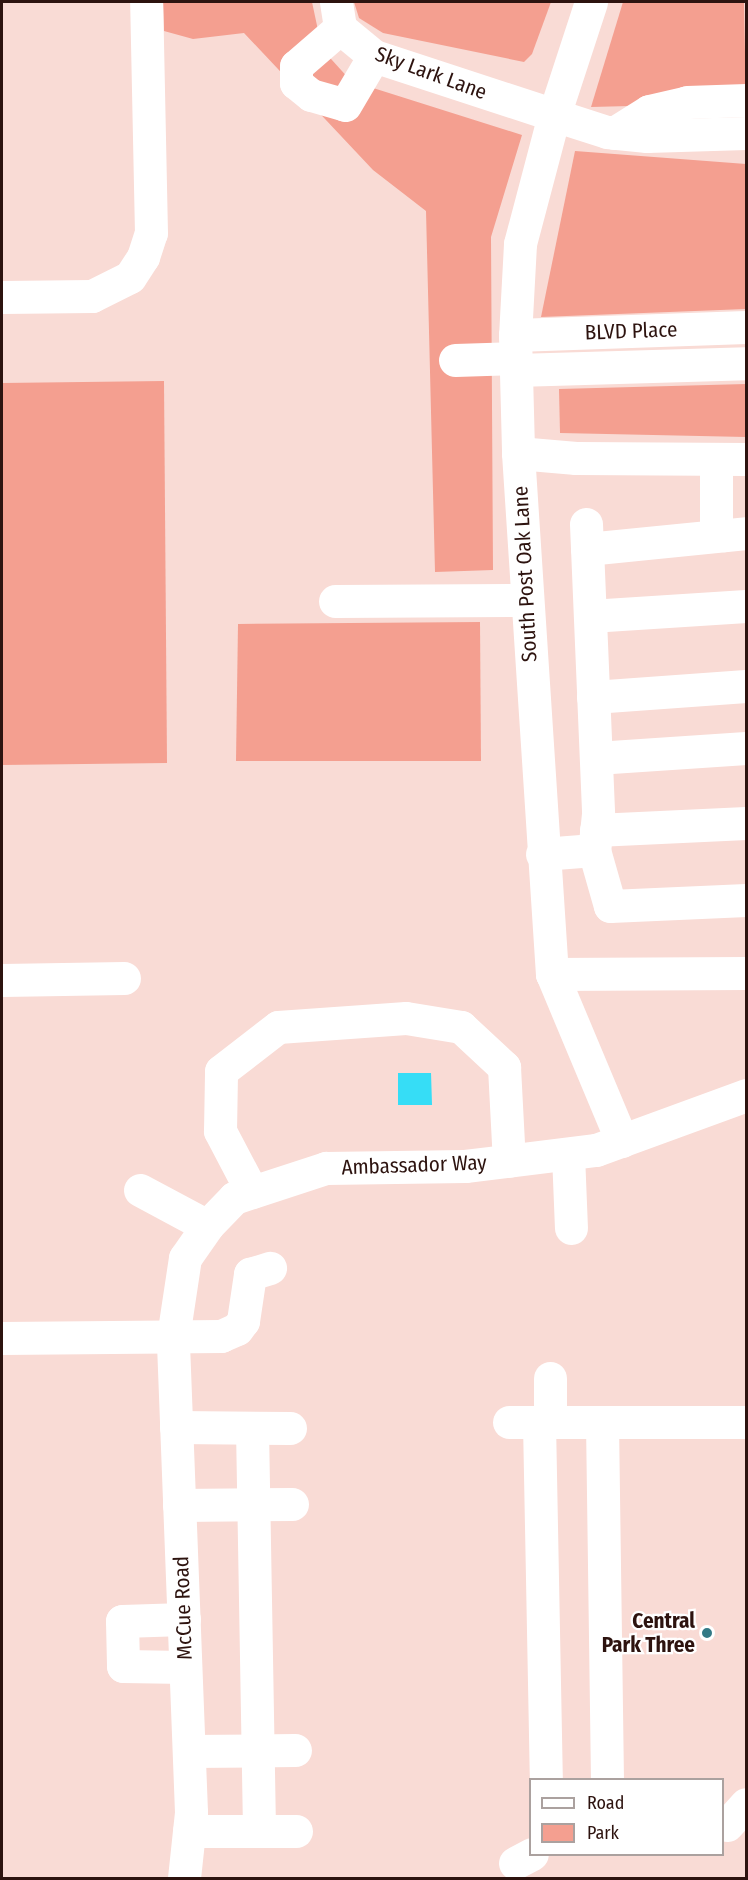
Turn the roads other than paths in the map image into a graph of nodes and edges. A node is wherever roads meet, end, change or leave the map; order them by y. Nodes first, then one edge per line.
1 (146, 2) edge
2 (591, 2) edge
3 (338, 15) edge
4 (374, 56) junction
5 (747, 100) edge
6 (554, 115) junction
7 (614, 133) junction
8 (747, 133) edge
9 (2, 297) edge
10 (747, 327) edge
11 (516, 354) junction
12 (455, 360) dead end
13 (747, 363) edge
14 (518, 453) junction
15 (731, 459) edge
16 (735, 534) edge
17 (527, 600) junction
18 (335, 601) dead end
19 (747, 606) edge
20 (590, 616) junction
21 (747, 686) edge
22 (593, 698) junction
23 (747, 748) edge
24 (596, 758) junction
25 (747, 823) edge
26 (595, 840) junction
27 (542, 854) junction
28 (747, 900) edge
29 (747, 973) edge
30 (552, 974) junction
31 (124, 978) dead end
32 (2, 980) edge
33 (747, 1095) edge
34 (622, 1141) junction
35 (567, 1154) junction
36 (509, 1161) junction
37 (141, 1190) dead end
38 (252, 1192) junction
39 (207, 1226) junction
40 (570, 1228) dead end
41 (270, 1268) dead end
42 (173, 1337) junction
43 (2, 1338) edge
44 (549, 1378) dead end
45 (532, 1422) junction
46 (602, 1422) junction
47 (747, 1422) edge
48 (177, 1427) junction
49 (252, 1428) junction
50 (290, 1428) dead end
51 (254, 1504) junction
52 (292, 1504) dead end
53 (180, 1505) junction
54 (184, 1619) junction
55 (186, 1667) junction
56 (258, 1750) junction
57 (295, 1750) dead end
58 (189, 1751) junction
59 (546, 1778) edge
60 (607, 1778) edge
61 (189, 1831) junction
62 (259, 1831) junction
63 (296, 1831) dead end
64 (183, 1878) edge

1 - 9 street
2 - 6 street, South Post Oak Lane
3 - 4 street, Sky Lark Lane
3 - 4 street
4 - 6 street, Sky Lark Lane
5 - 7 street
6 - 7 street, Sky Lark Lane
6 - 11 street, South Post Oak Lane
7 - 8 street, Sky Lark Lane
10 - 11 street, BLVD Place
11 - 12 street
11 - 13 street, BLVD Place
11 - 14 street, South Post Oak Lane
14 - 15 street
14 - 17 street, South Post Oak Lane
15 - 16 street
16 - 20 street
17 - 18 street
17 - 27 street, South Post Oak Lane
19 - 20 street
20 - 22 street
21 - 22 street
22 - 24 street
23 - 24 street
24 - 26 street
25 - 26 street
26 - 27 street
26 - 28 street
27 - 30 street, South Post Oak Lane
29 - 30 street
30 - 34 street, South Post Oak Lane
31 - 32 street
33 - 34 street, Ambassador Way
34 - 35 street, Ambassador Way
35 - 36 street, Ambassador Way
35 - 40 street
36 - 38 street, Ambassador Way
36 - 38 street
37 - 39 street
38 - 39 street, Ambassador Way
39 - 42 street, Ambassador Way
41 - 42 street
42 - 43 street
42 - 48 street, McCue Road
44 - 45 street
45 - 46 street
45 - 59 street
46 - 47 street
46 - 60 street
48 - 49 street
48 - 53 street, McCue Road
49 - 50 street
49 - 51 street
51 - 52 street
51 - 53 street
51 - 56 street
53 - 54 street, McCue Road
54 - 55 street, McCue Road
54 - 55 street
55 - 58 street, McCue Road
56 - 57 street
56 - 58 street
56 - 62 street
58 - 61 street, McCue Road
61 - 62 street
61 - 64 street, McCue Road
62 - 63 street

